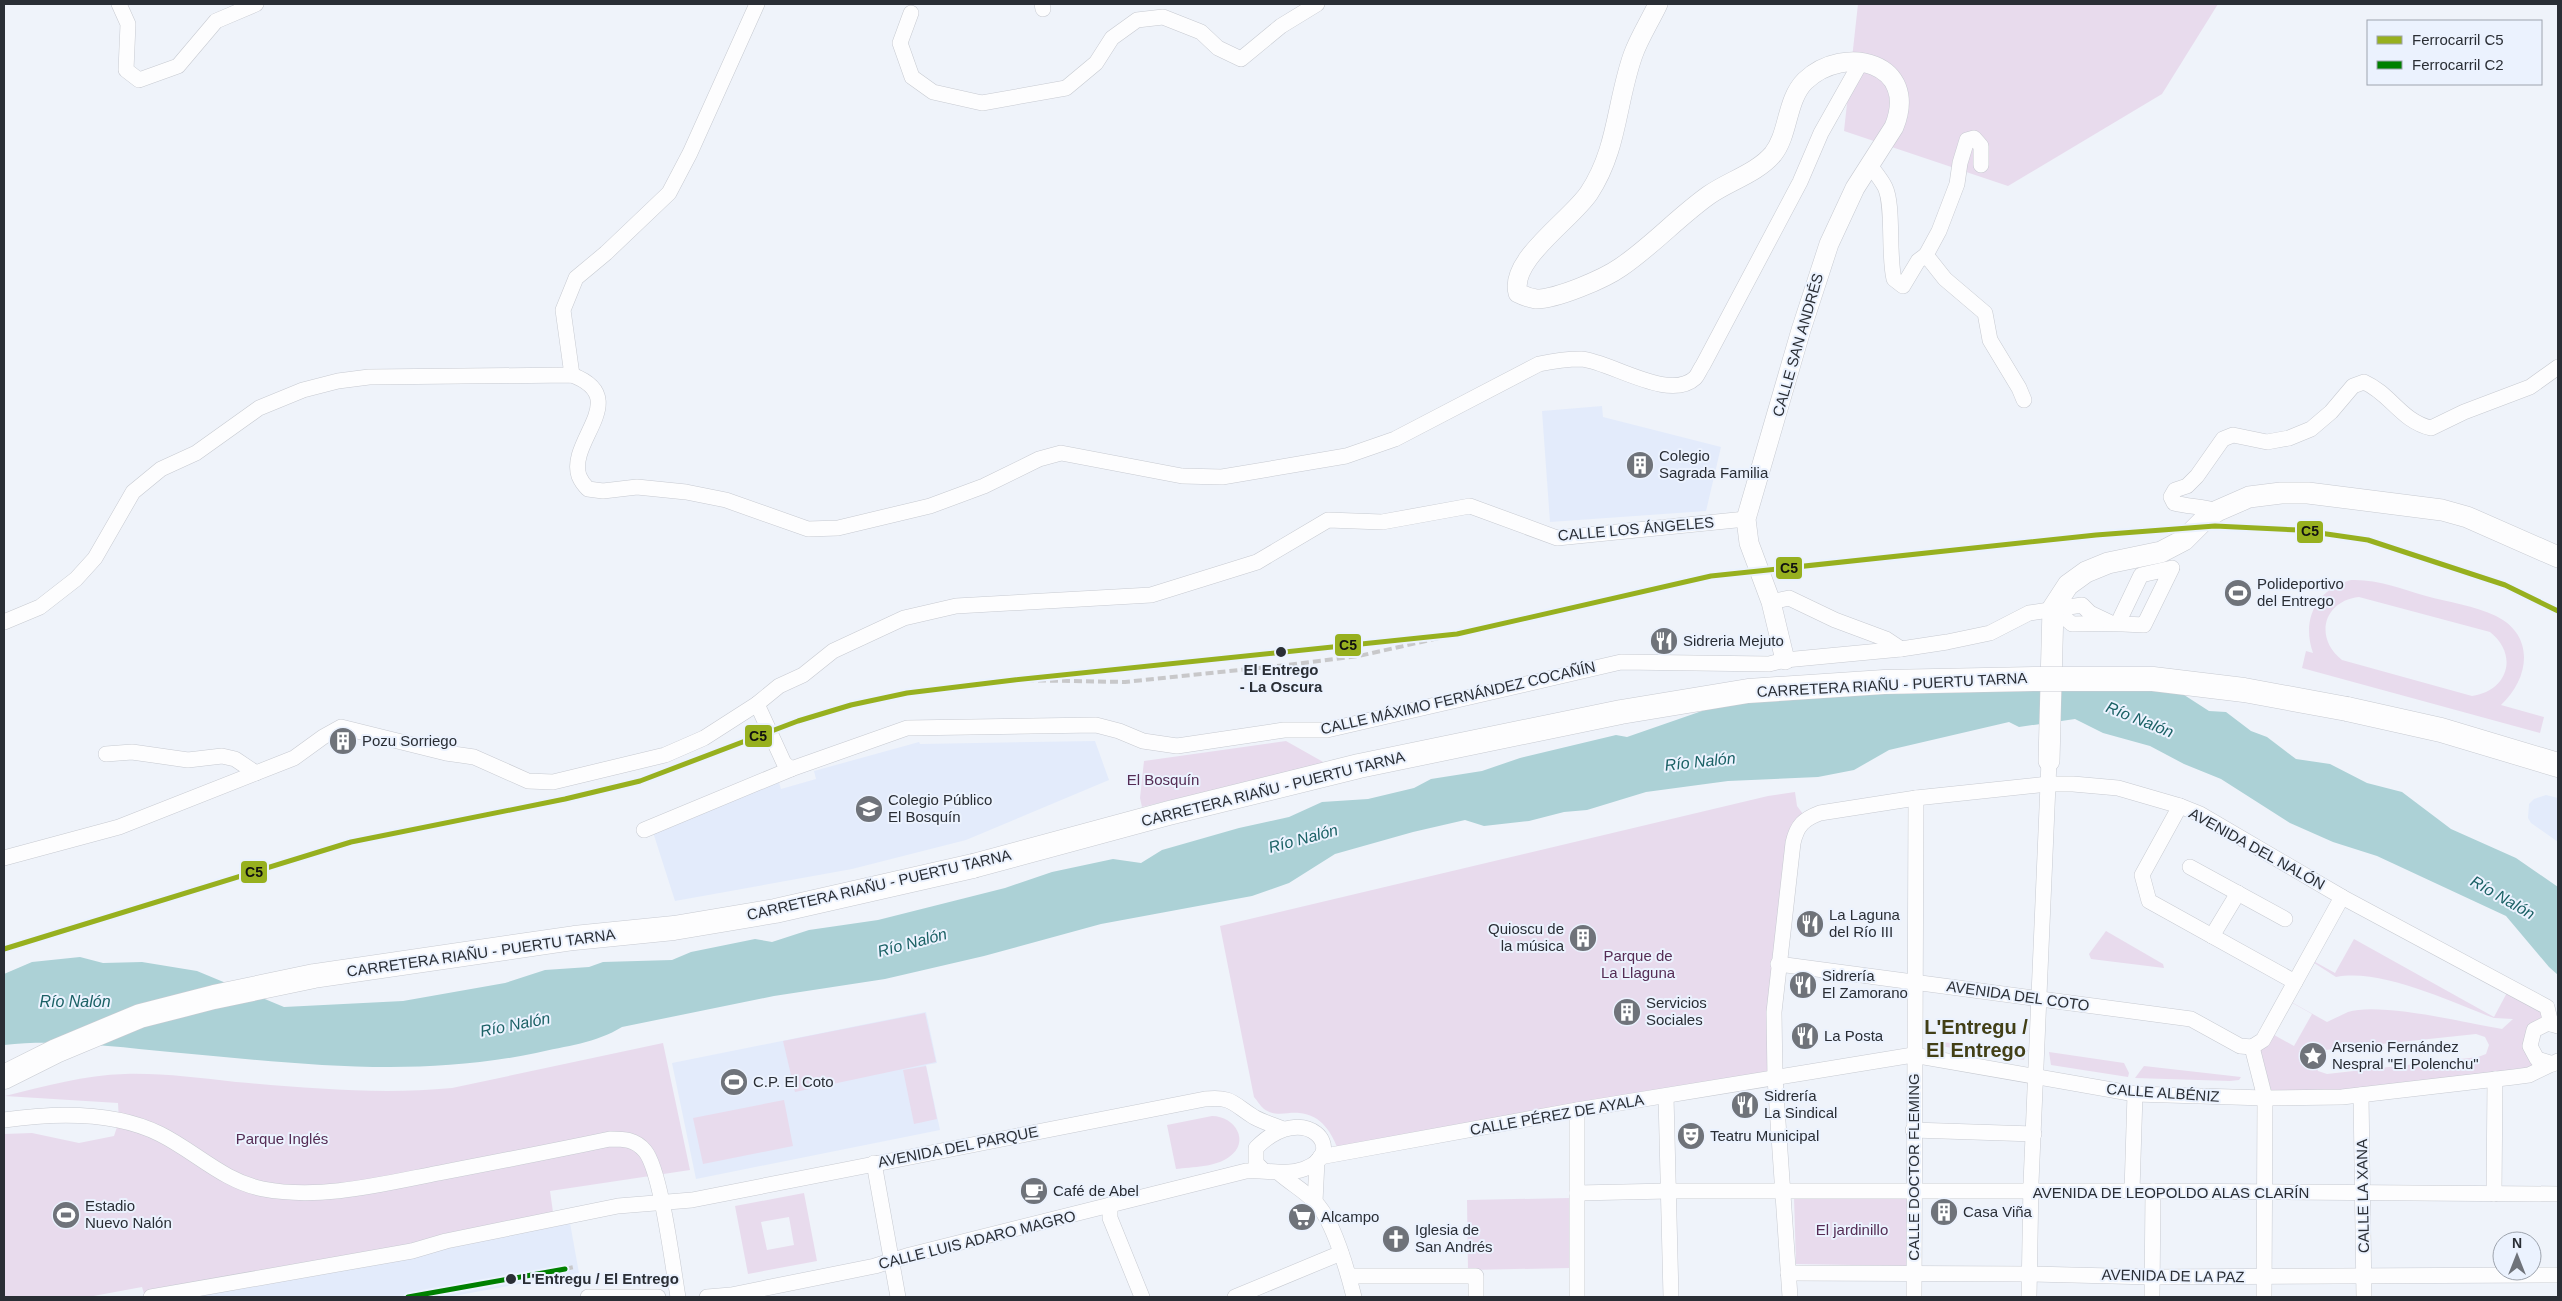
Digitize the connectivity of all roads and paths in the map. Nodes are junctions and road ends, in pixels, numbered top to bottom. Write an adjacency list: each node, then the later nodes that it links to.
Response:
1 (119, 4): 2 (street)
2 (256, 4)
3 (756, 4): 12 (street)
4 (1317, 4): 6 (street)
5 (1658, 4): 7 (street)
6 (911, 13)
7 (1861, 62): 8 (street, CALLE SAN ANDRÉS); 12 (street)
8 (1869, 164): 10 (street); 15 (street, CALLE SAN ANDRÉS)
9 (1981, 165): 10 (street)
10 (1926, 255): 13 (street)
11 (2558, 367): 14 (street)
12 (572, 375): 19 (street)
13 (2024, 400)
14 (2211, 515): 16 (main road); 18 (main road)
15 (1746, 519): 17 (street, CALLE SAN ANDRÉS); 23 (street, CALLE LOS ÁNGELES)
16 (2558, 557)
17 (1771, 602): 21 (street); 22 (street, CALLE SAN ANDRÉS)
18 (2053, 608): 20 (street); 21 (street, CALLE MÁXIMO FERNÁNDEZ COCAÑÍN); 25 (main road)
19 (4, 622)
20 (2113, 622)
21 (1901, 650): 22 (street, CALLE MÁXIMO FERNÁNDEZ COCAÑÍN)
22 (1785, 660): 26 (street, CALLE MÁXIMO FERNÁNDEZ COCAÑÍN)
23 (761, 710): 26 (street); 28 (street)
24 (106, 754): 28 (street)
25 (2049, 761): 29 (street)
26 (787, 764): 32 (street, CALLE MÁXIMO FERNÁNDEZ COCAÑÍN)
27 (2558, 766): 47 (main road, CARRETERA RIAÑU - PUERTU TARNA, bridge)
28 (256, 774): 33 (street)
29 (2048, 784): 30 (street, AVENIDA DEL NALÓN); 31 (street, AVENIDA DEL NALÓN); 42 (street)
30 (1916, 798): 39 (street, AVENIDA DEL NALÓN); 40 (street, CALLE DOCTOR FLEMING)
31 (2180, 806): 36 (street, AVENIDA DEL NALÓN); 38 (street)
32 (644, 830)
33 (4, 858)
34 (2190, 867): 35 (street)
35 (2238, 893): 37 (street); 38 (street)
36 (2342, 897): 41 (street); 43 (street, AVENIDA DEL NALÓN)
37 (2285, 919)
38 (2212, 936): 41 (street)
39 (1778, 964): 40 (street, AVENIDA DEL COTO); 48 (street)
40 (1915, 982): 42 (street, AVENIDA DEL COTO); 45 (street, CALLE DOCTOR FLEMING)
41 (2295, 982): 44 (street)
42 (2040, 999): 44 (street, AVENIDA DEL COTO); 49 (street)
43 (2555, 1025): 46 (street)
44 (2252, 1047): 54 (street)
45 (1914, 1055): 48 (street, CALLE ALBÉNIZ); 49 (street, CALLE ALBÉNIZ); 59 (street, CALLE DOCTOR FLEMING)
46 (2556, 1063): 50 (street, CALLE ALBÉNIZ)
47 (4, 1077)
48 (1775, 1078): 53 (street, CALLE PÉREZ DE AYALA); 68 (street)
49 (2037, 1078): 51 (street, CALLE ALBÉNIZ); 60 (street)
50 (2495, 1080): 52 (street, CALLE ALBÉNIZ); 76 (street)
51 (2135, 1094): 54 (street, CALLE ALBÉNIZ); 69 (street)
52 (2361, 1095): 54 (street, CALLE ALBÉNIZ); 75 (street, CALLE LA XANA)
53 (1666, 1096): 55 (street, CALLE PÉREZ DE AYALA); 67 (street)
54 (2265, 1098): 72 (street)
55 (1578, 1110): 62 (street, CALLE PÉREZ DE AYALA); 73 (street)
56 (1249, 1114): 58 (street, AVENIDA DEL PARQUE); 64 (street, AVENIDA DEL PARQUE); 65 (street)
57 (4, 1120): 78 (street)
58 (1283, 1129): 61 (street); 65 (street)
59 (1914, 1130): 60 (street); 74 (street, CALLE DOCTOR FLEMING)
60 (2034, 1134): 71 (street)
61 (1323, 1140): 62 (street); 63 (street)
62 (1339, 1152): 63 (street, CALLE PÉREZ DE AYALA)
63 (1318, 1159): 66 (street); 79 (street)
64 (874, 1163): 78 (street, AVENIDA DEL PARQUE); 82 (street)
65 (1255, 1163): 66 (street); 80 (street, CALLE LUIS ADARO MAGRO)
66 (1279, 1173): 79 (street)
67 (1668, 1191): 68 (street, AVENIDA DE LEOPOLDO ALAS CLARÍN); 73 (street, AVENIDA DE LEOPOLDO ALAS CLARÍN); 102 (street)
68 (1783, 1191): 74 (street, AVENIDA DE LEOPOLDO ALAS CLARÍN); 83 (street)
69 (2132, 1191): 70 (street, AVENIDA DE LEOPOLDO ALAS CLARÍN); 71 (street, AVENIDA DE LEOPOLDO ALAS CLARÍN)
70 (2153, 1191): 72 (street, AVENIDA DE LEOPOLDO ALAS CLARÍN); 88 (street)
71 (2031, 1192): 74 (street, AVENIDA DE LEOPOLDO ALAS CLARÍN); 85 (street)
72 (2265, 1192): 75 (street, AVENIDA DE LEOPOLDO ALAS CLARÍN); 89 (street)
73 (1577, 1193): 101 (street)
74 (1914, 1193): 84 (street, CALLE DOCTOR FLEMING)
75 (2363, 1193): 76 (street, AVENIDA DE LEOPOLDO ALAS CLARÍN); 90 (street, CALLE LA XANA)
76 (2494, 1194): 77 (street, AVENIDA DE LEOPOLDO ALAS CLARÍN)
77 (2558, 1194)
78 (662, 1202): 91 (street, AVENIDA DEL PARQUE); 94 (street)
79 (1315, 1202): 81 (street)
80 (1110, 1205): 82 (street, CALLE LUIS ADARO MAGRO); 97 (street)
81 (1341, 1253): 87 (street); 98 (street)
82 (893, 1260): 95 (street, CALLE LUIS ADARO MAGRO); 96 (street)
83 (1788, 1273): 84 (street, AVENIDA DE LA PAZ); 103 (street)
84 (1914, 1273): 85 (street, AVENIDA DE LA PAZ); 104 (street, CALLE DOCTOR FLEMING)
85 (2030, 1274): 88 (street, AVENIDA DE LA PAZ); 105 (street)
86 (2558, 1275): 90 (street, AVENIDA DE LA PAZ)
87 (1349, 1276): 99 (street); 100 (street)
88 (2152, 1277): 89 (street, AVENIDA DE LA PAZ); 106 (street)
89 (2265, 1277): 90 (street, AVENIDA DE LA PAZ); 107 (street)
90 (2364, 1277): 108 (street, CALLE LA XANA)
91 (151, 1297)
92 (588, 1297): 93 (street)
93 (658, 1297)
94 (678, 1297)
95 (707, 1297)
96 (898, 1297)
97 (1142, 1297)
98 (1235, 1297)
99 (1354, 1297)
100 (1476, 1297)
101 (1577, 1297)
102 (1671, 1297)
103 (1790, 1297)
104 (1914, 1297)
105 (2029, 1297)
106 (2152, 1297)
107 (2264, 1297)
108 (2364, 1297)

